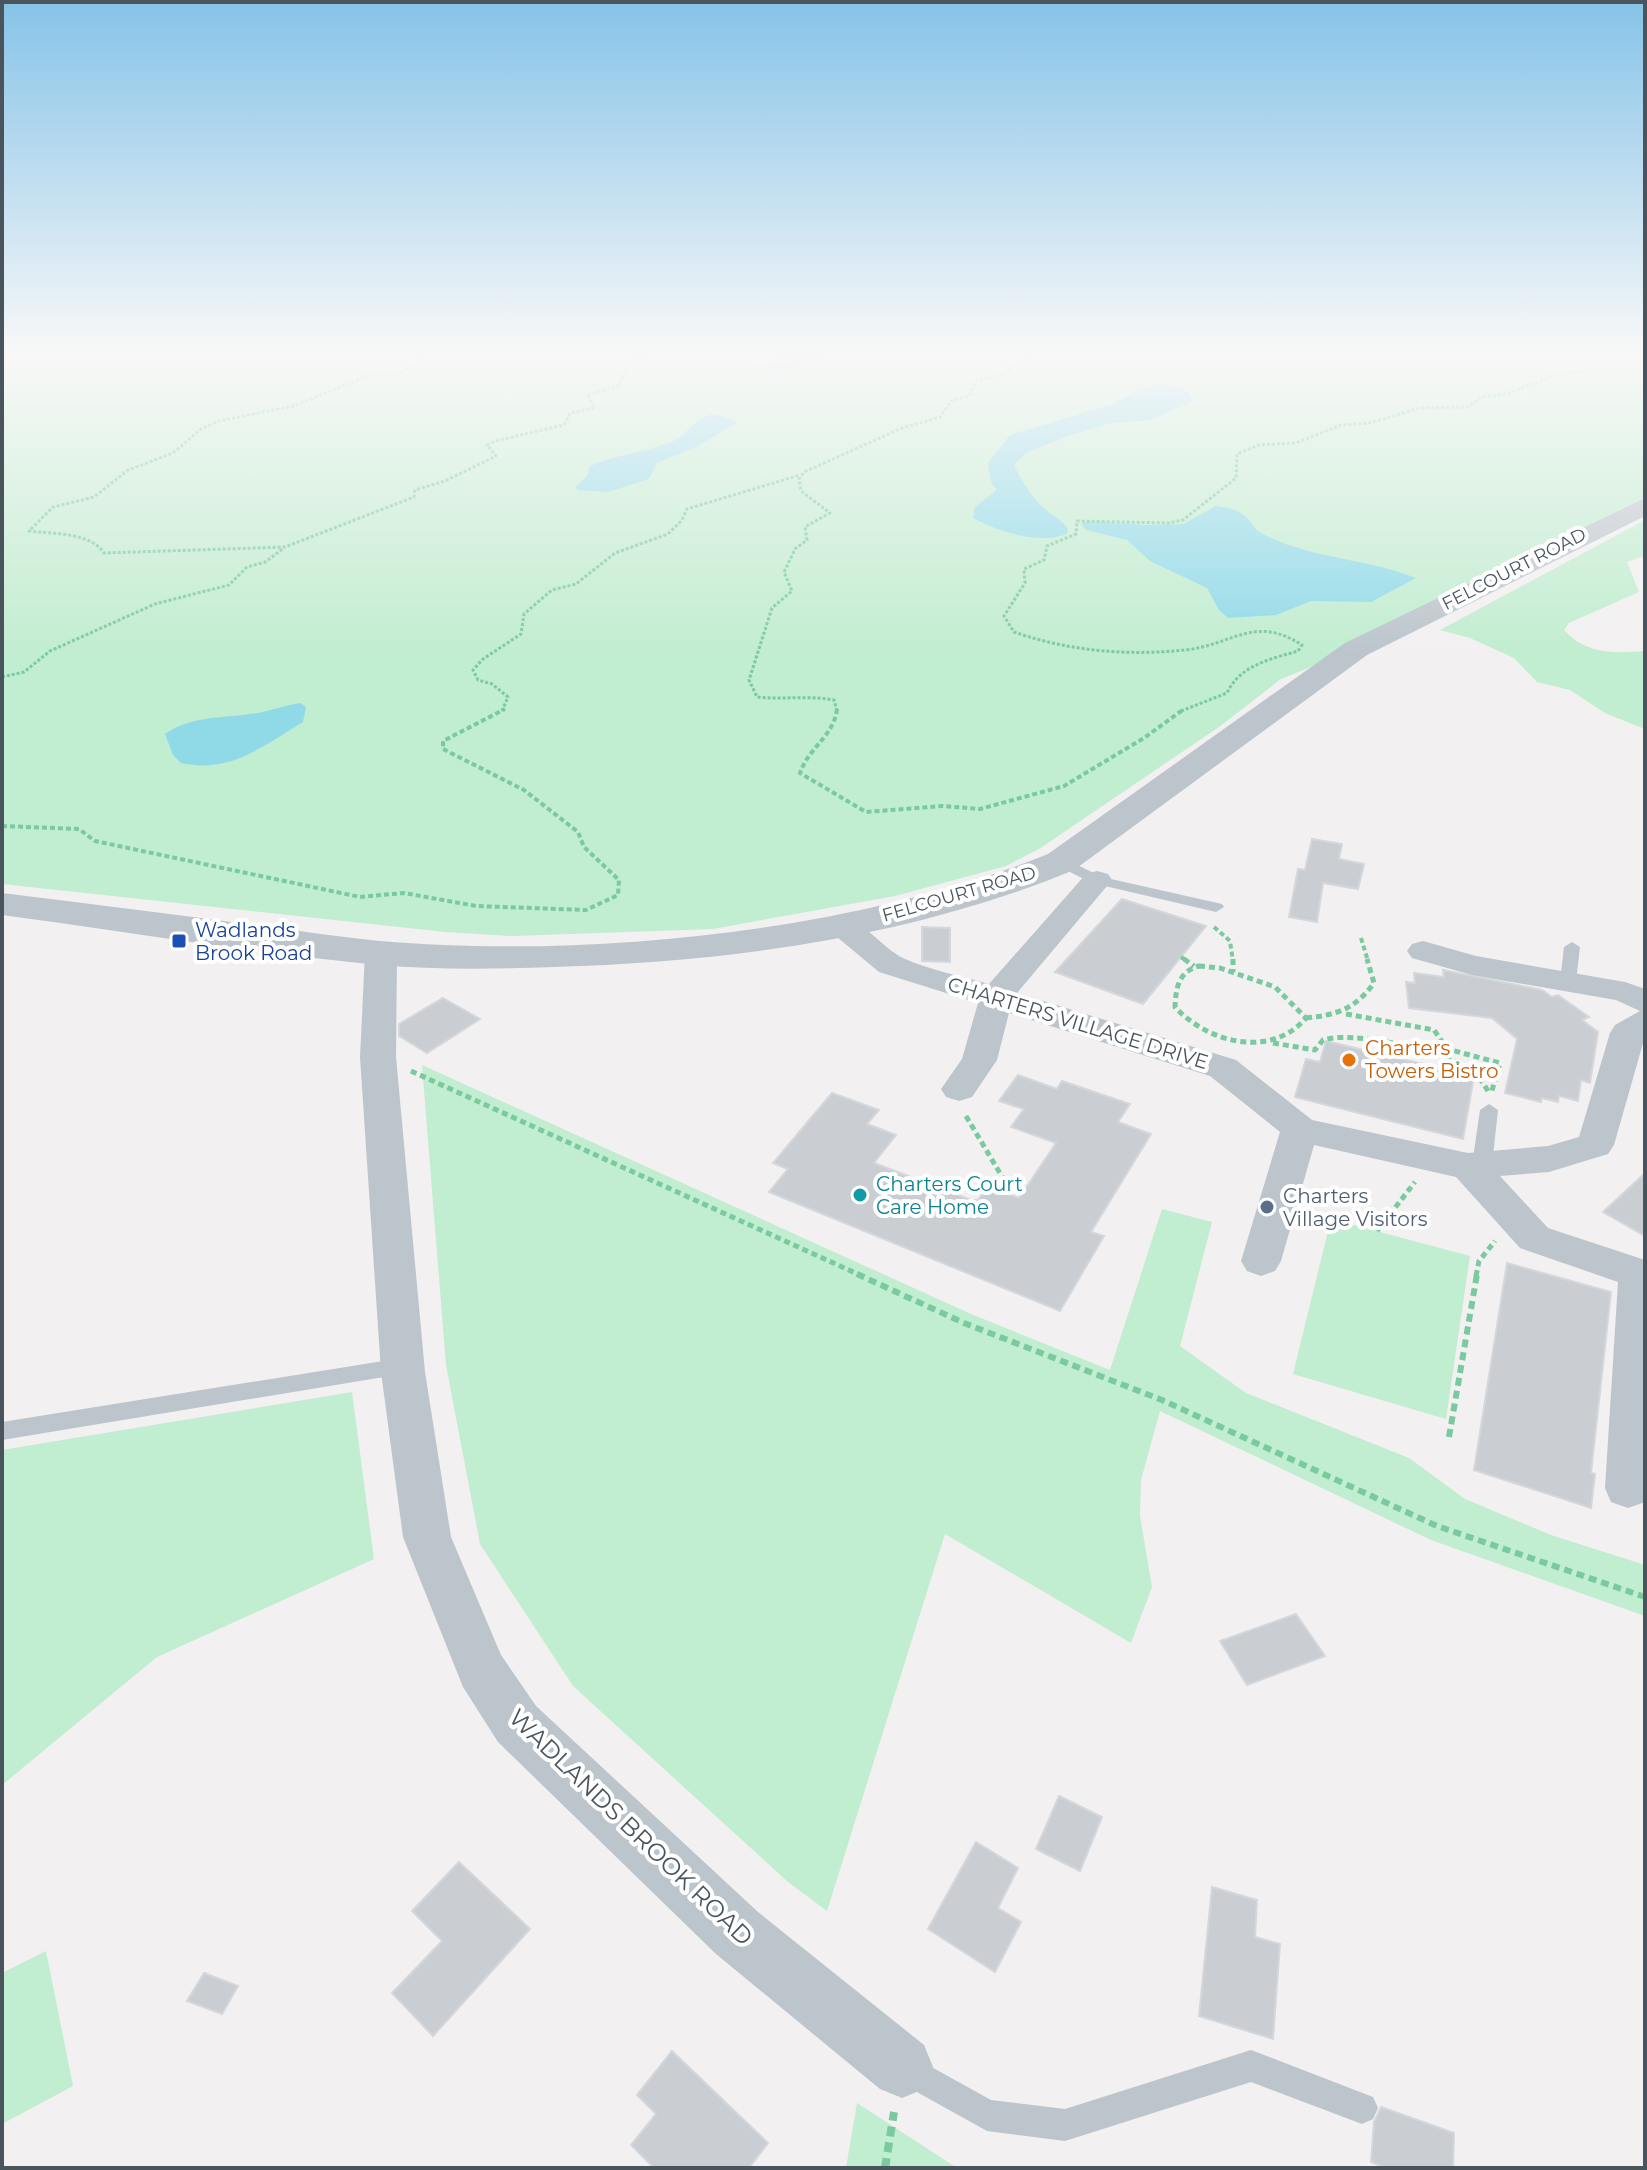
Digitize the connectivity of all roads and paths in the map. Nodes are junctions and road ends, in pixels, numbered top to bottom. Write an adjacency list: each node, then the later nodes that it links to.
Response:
1 (172, 453): 7 (path)
2 (494, 453): 7 (path)
3 (848, 453): 5 (path)
4 (1238, 453): 5 (path)
5 (802, 475): 9 (path)
6 (1645, 506): 10 (street, FELCOURT ROAD)
7 (285, 547): 8 (path)
8 (2, 677)
9 (2, 826)
10 (1061, 862): 11 (lane); 14 (street, FELCOURT ROAD)
11 (1097, 880): 13 (lane); 23 (street)
12 (2, 904): 18 (street, FELCOURT ROAD)
13 (1216, 907): 21 (path)
14 (841, 927): 18 (street, FELCOURT ROAD); 23 (street, CHARTERS VILLAGE DRIVE)
15 (1361, 938): 25 (path)
16 (1572, 947): 22 (lane)
17 (1423, 951): 22 (street)
18 (381, 953): 29 (street, WADLANDS BROOK ROAD)
19 (1181, 957): 20 (path)
20 (1195, 966): 21 (path); 28 (path)
21 (1233, 972): 26 (path)
22 (1568, 981): 24 (street)
23 (997, 996): 30 (street); 32 (street, CHARTERS VILLAGE DRIVE)
24 (1645, 1002)
25 (1346, 1014): 26 (path); 28 (path)
26 (1306, 1018): 28 (path)
27 (1645, 1020): 34 (street, CHARTERS VILLAGE DRIVE)
28 (1272, 1043)
29 (378, 1057): 40 (street, WADLANDS BROOK ROAD); 44 (path)
30 (959, 1089): 35 (path)
31 (1489, 1110): 34 (lane)
32 (1300, 1129): 33 (street, CHARTERS VILLAGE DRIVE); 38 (street)
33 (1416, 1157): 34 (street, CHARTERS VILLAGE DRIVE); 37 (path)
34 (1475, 1166): 36 (street)
35 (1001, 1191)
36 (1526, 1230): 39 (street); 42 (path)
37 (1377, 1231)
38 (1261, 1261)
39 (1642, 1275): 43 (street)
40 (402, 1366): 41 (lane); 45 (street, WADLANDS BROOK ROAD)
41 (2, 1431)
42 (1449, 1437)
43 (1628, 1488)
44 (1645, 1597)
45 (902, 2067): 46 (lane, WADLANDS BROOK ROAD); 47 (path)
46 (1362, 2108)
47 (885, 2168)

